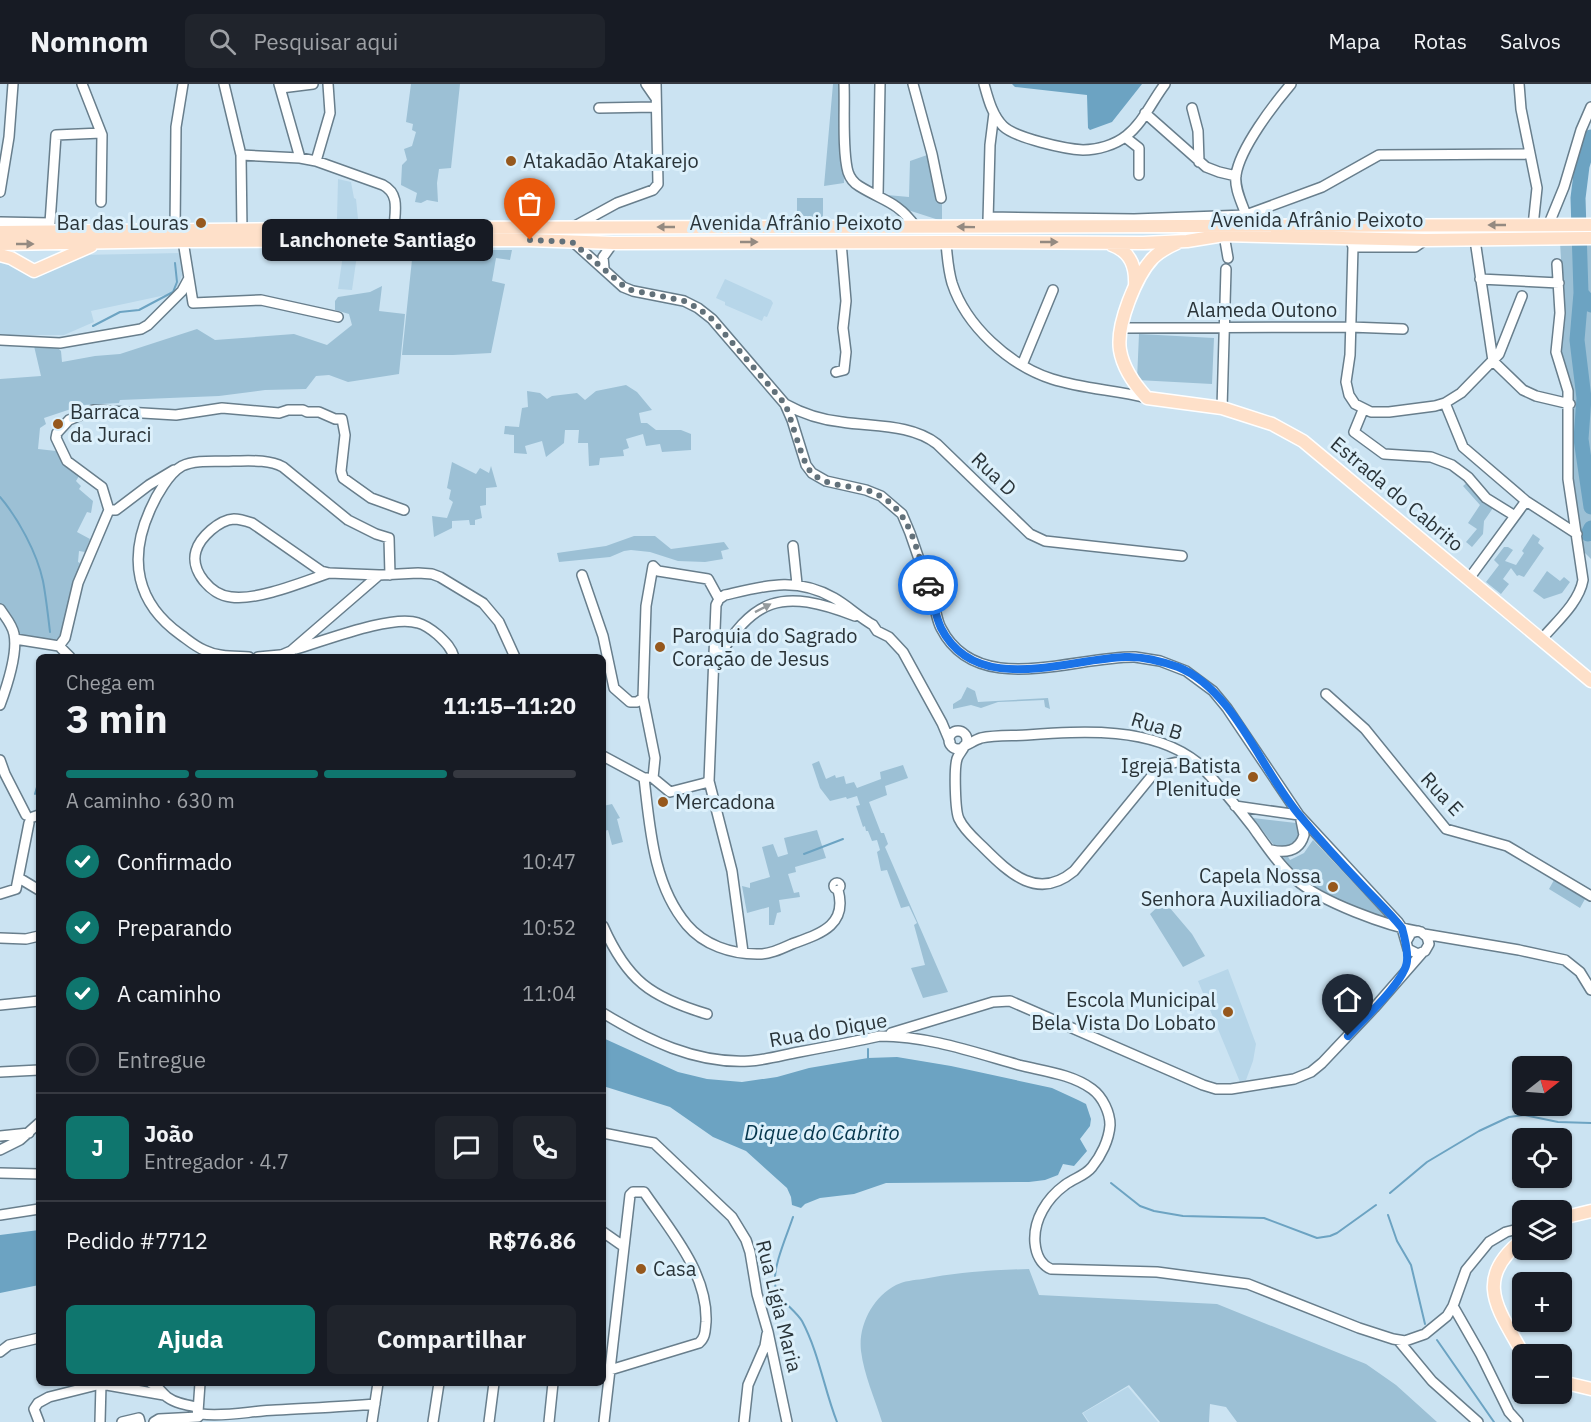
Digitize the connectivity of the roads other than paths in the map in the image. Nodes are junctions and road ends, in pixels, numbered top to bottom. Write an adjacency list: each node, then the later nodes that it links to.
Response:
1 (13, 84): 33 (street)
2 (82, 84): 24 (street)
3 (183, 84): 52 (street)
4 (224, 84): 27 (street)
5 (313, 84): 16 (street)
6 (328, 84): 29 (street)
7 (646, 84): 17 (street)
8 (656, 84): 17 (street)
9 (844, 84): 34 (street)
10 (880, 84): 34 (street)
11 (984, 84): 22 (street)
12 (1165, 84): 23 (street)
13 (1291, 84): 32 (street)
14 (1519, 84): 26 (street)
15 (913, 85): 35 (street)
16 (280, 86): 28 (street)
17 (655, 97): 18 (street)
18 (655, 107): 20 (street); 48 (street)
19 (1591, 107): 44 (street)
20 (599, 108)
21 (1192, 108): 30 (street)
22 (994, 113): 25 (street); 39 (street)
23 (1145, 113): 25 (street); 30 (street)
24 (101, 134): 36 (street); 45 (street)
25 (1125, 137): 31 (street)
26 (1529, 154): 37 (street); 43 (street)
27 (241, 155): 28 (street); 49 (street)
28 (300, 158): 29 (street)
29 (316, 161): 47 (street)
30 (1199, 162): 32 (street)
31 (1140, 175)
32 (1236, 176): 37 (street)
33 (0, 192)
34 (878, 195): 41 (street)
35 (941, 198)
36 (100, 202)
37 (1246, 215): 39 (street); 42 (street)
38 (0, 222): 45 (street)
39 (988, 222): 41 (main road, Avenida Afrânio Peixoto, one-way to 41); 46 (main road, Avenida Afrânio Peixoto)
40 (1591, 225): 44 (main road, Avenida Afrânio Peixoto)
41 (915, 226): 48 (main road, Avenida Afrânio Peixoto, one-way to 48)
42 (1258, 226): 43 (main road, Avenida Afrânio Peixoto, one-way to 42); 46 (main road, Avenida Afrânio Peixoto)
43 (1533, 226): 44 (main road, Avenida Afrânio Peixoto)
44 (1552, 226)
45 (47, 227): 50 (main road, Avenida Afrânio Peixoto); 52 (main road, Avenida Afrânio Peixoto); 64 (main road)
46 (1142, 227): 65 (main road)
47 (394, 228): 48 (main road, Avenida Afrânio Peixoto); 49 (main road, Avenida Afrânio Peixoto)
48 (572, 228): 57 (street)
49 (242, 231): 52 (main road, Avenida Afrânio Peixoto)
50 (0, 232)
51 (1224, 235): 55 (main road, Avenida Afrânio Peixoto); 62 (main road, Avenida Afrânio Peixoto); 68 (street)
52 (179, 236): 56 (main road, Avenida Afrânio Peixoto); 57 (main road, Avenida Afrânio Peixoto); 74 (street)
53 (1591, 238): 54 (main road, Avenida Afrânio Peixoto)
54 (1475, 240): 62 (main road, Avenida Afrânio Peixoto); 75 (street)
55 (1187, 241): 65 (main road, Avenida Afrânio Peixoto); 69 (main road)
56 (105, 242): 64 (main road, Avenida Afrânio Peixoto); 71 (main road)
57 (572, 242): 60 (main road, Avenida Afrânio Peixoto); 72 (street)
58 (841, 242): 59 (main road, Avenida Afrânio Peixoto); 60 (main road, Avenida Afrânio Peixoto, one-way to 58); 88 (street)
59 (946, 242): 61 (main road, Avenida Afrânio Peixoto, one-way to 61); 87 (street, Estrada do Cabrito)
60 (613, 243): 72 (street)
61 (1107, 243): 65 (main road, Avenida Afrânio Peixoto); 67 (main road)
62 (1352, 243): 81 (street)
63 (0, 244): 64 (main road, Avenida Afrânio Peixoto, one-way to 64)
64 (50, 244): 71 (main road)
65 (1143, 245): 67 (main road); 69 (main road)
66 (0, 255): 71 (main road)
67 (1129, 255): 77 (main road)
68 (1228, 258)
69 (1152, 260): 77 (main road)
70 (1557, 264): 76 (street)
71 (48, 265)
72 (604, 268): 91 (street)
73 (1227, 269): 83 (street)
74 (189, 278): 80 (street); 85 (street)
75 (1480, 279): 76 (street); 86 (street)
76 (1559, 283): 92 (street)
77 (1135, 287): 82 (main road)
78 (1053, 290): 87 (street)
79 (1522, 296): 86 (street)
80 (338, 317)
81 (1350, 327): 83 (street, Alameda Outono); 84 (street, Alameda Outono); 94 (street)
82 (1121, 328): 83 (street, Alameda Outono); 89 (main road)
83 (1224, 328): 93 (street)
84 (1403, 329)
85 (0, 340)
86 (1492, 361): 90 (street); 92 (street)
87 (1022, 365): 89 (street, Estrada do Cabrito)
88 (836, 372)
89 (1148, 398): 93 (main road, Estrada do Cabrito)
90 (1445, 403): 94 (street); 96 (street)
91 (785, 404): 102 (street, Rua D); 139 (street)
92 (1570, 404): 100 (street)
93 (1222, 408): 107 (main road, Estrada do Cabrito)
94 (1363, 410): 99 (street)
95 (181, 466): 97 (street); 105 (street); 119 (street)
96 (1526, 501): 99 (street); 100 (street)
97 (109, 510): 98 (street); 116 (street)
98 (404, 510)
99 (1515, 516): 107 (street)
100 (1577, 534): 115 (street)
101 (794, 546): 108 (street)
102 (1182, 556)
103 (329, 573): 103 (street); 104 (street)
104 (379, 575): 105 (street); 117 (street)
105 (390, 575): 122 (street)
106 (582, 575): 126 (street)
107 (1468, 580): 115 (main road, Estrada do Cabrito)
108 (797, 584): 109 (street); 110 (street)
109 (820, 591): 111 (street); 113 (street)
110 (719, 599): 123 (street); 126 (street)
111 (816, 604): 113 (street); 123 (street, one-way to 111)
112 (0, 609): 114 (street)
113 (865, 620): 128 (street)
114 (15, 639): 116 (street); 127 (street)
115 (1541, 640): 124 (main road, Estrada do Cabrito)
116 (59, 646): 118 (street)
117 (291, 651): 120 (street); 121 (street)
118 (67, 654)
119 (217, 654)
120 (284, 654)
121 (452, 654)
122 (514, 654)
123 (713, 668): 138 (street)
124 (1591, 681)
125 (1326, 694): 149 (street, Rua E)
126 (643, 698): 137 (street)
127 (0, 705)
128 (942, 723): 129 (street); 131 (street)
129 (960, 732): 130 (street); 131 (street); 132 (street)
130 (980, 738): 132 (street, Rua B); 136 (street, Rua B)
131 (950, 743): 132 (street); 135 (street)
132 (964, 747): 135 (street)
133 (606, 757): 137 (street)
134 (0, 760): 143 (street)
135 (956, 760): 136 (street)
136 (1204, 770): 140 (street, Rua B)
137 (648, 778): 138 (street); 157 (street)
138 (709, 781): 157 (street)
139 (1287, 799): 141 (street); 142 (street)
140 (1235, 806): 141 (street); 144 (street, Rua B)
141 (1279, 812): 142 (street)
142 (1299, 815): 144 (street); 150 (street)
143 (32, 818): 145 (street)
144 (1271, 850): 150 (street, Rua B)
145 (19, 878): 146 (street); 148 (street)
146 (36, 888)
147 (838, 890): 157 (street)
148 (0, 894)
149 (1591, 896)
150 (1402, 928): 152 (street, Rua B); 156 (street)
151 (606, 932): 163 (street)
152 (1421, 932): 155 (street); 156 (street); 158 (street)
153 (36, 937): 154 (street)
154 (0, 938)
155 (1449, 939): 158 (street); 160 (street)
156 (1407, 944): 158 (street); 159 (street)
157 (742, 952)
158 (1424, 952): 159 (street)
159 (1403, 974): 165 (street)
160 (1591, 990)
161 (36, 1001): 162 (street)
162 (0, 1005)
163 (707, 1014)
164 (606, 1015): 166 (street, Rua do Dique)
165 (933, 1021): 166 (street); 167 (street)
166 (880, 1036): 167 (street, Rua do Dique)
167 (932, 1041): 188 (street, Rua do Dique)
168 (36, 1070): 169 (street)
169 (0, 1072)
170 (36, 1126): 171 (street)
171 (29, 1133): 173 (street); 174 (street)
172 (606, 1134): 186 (street, Rua Lígia Maria)
173 (0, 1136)
174 (0, 1150)
175 (0, 1173): 176 (street)
176 (36, 1174)
177 (36, 1209): 179 (street)
178 (1591, 1211): 180 (main road)
179 (0, 1215)
180 (1572, 1216)
181 (1512, 1230): 185 (street)
182 (606, 1234): 183 (street)
183 (623, 1246): 191 (street); 191 (street)
184 (1512, 1250): 189 (main road)
185 (1453, 1306): 188 (street); 220 (street)
186 (768, 1332): 217 (street); 218 (street, Rua Lígia Maria)
187 (36, 1339): 190 (street)
188 (1398, 1340): 219 (street)
189 (1518, 1344)
190 (0, 1352)
191 (610, 1370): 216 (street)
192 (1572, 1384): 202 (main road)
193 (93, 1386): 207 (street)
194 (101, 1386): 208 (street)
195 (112, 1386): 203 (street)
196 (157, 1386): 203 (street)
197 (200, 1386): 205 (street)
198 (378, 1386): 204 (street)
199 (439, 1386): 213 (street)
200 (494, 1386): 214 (street)
201 (553, 1386): 215 (street)
202 (1591, 1389)
203 (164, 1395): 205 (street)
204 (375, 1404): 206 (street); 212 (street)
205 (198, 1417): 206 (street); 211 (street)
206 (218, 1419)
207 (39, 1422)
208 (100, 1422)
209 (122, 1422): 210 (street)
210 (140, 1422)
211 (153, 1422)
212 (372, 1422)
213 (433, 1422)
214 (489, 1422)
215 (549, 1422)
216 (604, 1422)
217 (744, 1422)
218 (787, 1422)
219 (1478, 1422)
220 (1518, 1422)

